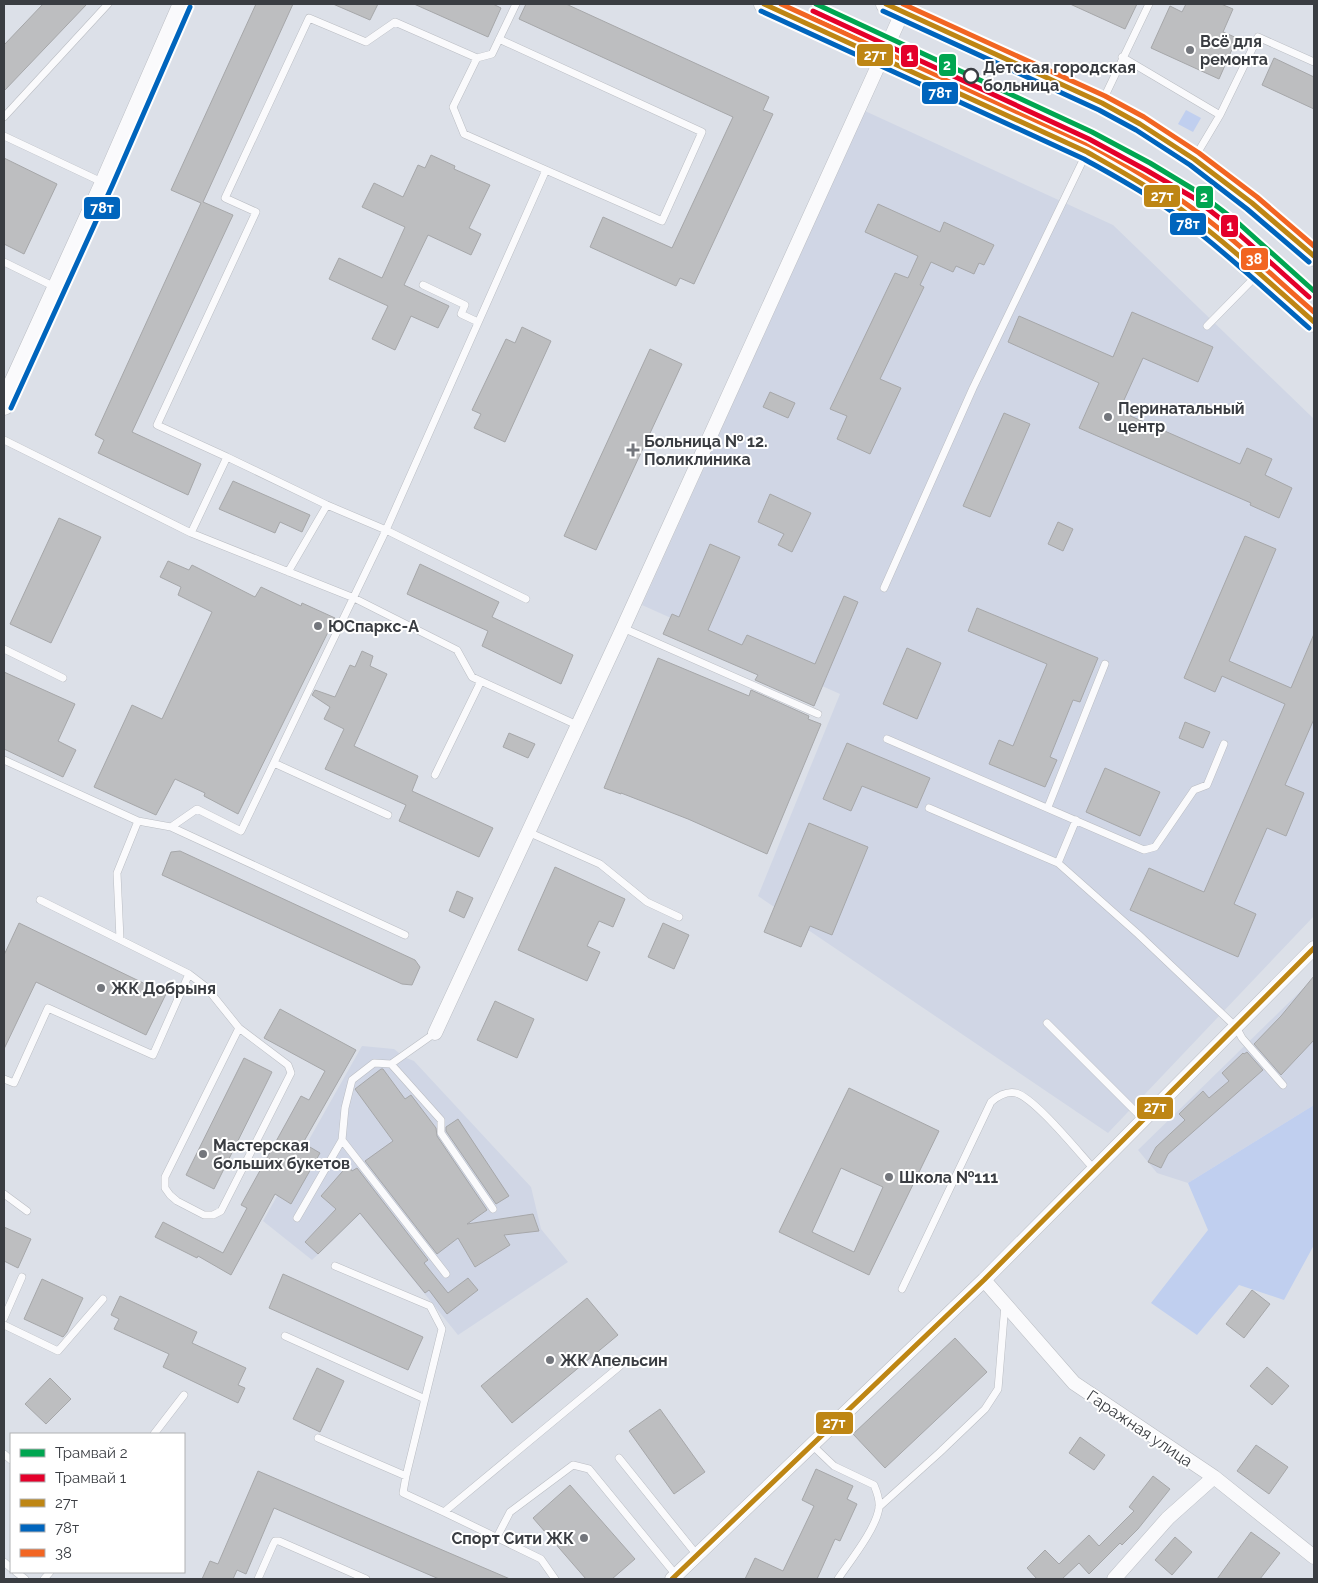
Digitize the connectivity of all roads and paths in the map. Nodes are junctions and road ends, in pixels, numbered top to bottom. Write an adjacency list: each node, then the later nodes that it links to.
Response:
1 (108, 4): 14 (lane)
2 (183, 4): 19 (main road)
3 (516, 4): 7 (lane)
4 (764, 4): 10 (main road)
5 (1149, 4): 8 (lane)
6 (899, 6): 10 (street); 12 (main road)
7 (499, 39): 9 (lane); 18 (lane)
8 (1122, 57): 12 (lane); 13 (lane)
9 (476, 58): 18 (lane); 30 (lane)
10 (882, 58): 16 (main road); 38 (street)
11 (1314, 62): 13 (lane)
12 (1102, 103): 17 (main road)
13 (1220, 115): 17 (lane)
14 (4, 117)
15 (4, 136): 19 (lane)
16 (1087, 152): 22 (main road); 35 (lane)
17 (1194, 159): 20 (main road)
18 (546, 170): 25 (lane)
19 (105, 183): 24 (main road)
20 (1314, 256)
21 (4, 262): 24 (lane)
22 (1258, 273): 26 (main road); 27 (lane)
23 (423, 285): 25 (lane)
24 (57, 288): 28 (main road)
25 (478, 322): 32 (lane)
26 (1314, 322)
27 (1207, 326)
28 (4, 405)
29 (4, 440): 33 (lane)
30 (226, 457): 31 (lane); 33 (lane)
31 (327, 505): 32 (lane); 34 (lane)
32 (386, 530): 36 (lane); 37 (lane)
33 (191, 533): 34 (lane)
34 (288, 572): 36 (lane)
35 (884, 588)
36 (354, 598): 42 (lane); 48 (lane)
37 (526, 599)
38 (623, 628): 43 (lane); 44 (street)
39 (4, 649): 41 (lane)
40 (1106, 664): 50 (lane)
41 (63, 678)
42 (481, 681): 44 (lane); 49 (lane)
43 (818, 714)
44 (577, 725): 56 (street)
45 (887, 739): 50 (lane)
46 (1224, 744): 53 (lane)
47 (4, 760): 54 (lane)
48 (274, 763): 52 (lane); 55 (lane)
49 (436, 775)
50 (1048, 807): 53 (lane)
51 (929, 808): 57 (lane)
52 (388, 816)
53 (1076, 820): 57 (lane)
54 (138, 821): 55 (lane); 61 (lane)
55 (170, 827): 60 (lane)
56 (527, 832): 59 (lane); 67 (street)
57 (1058, 863): 65 (lane)
58 (40, 900): 61 (lane)
59 (679, 918)
60 (405, 935)
61 (120, 939): 63 (lane)
62 (1314, 948): 65 (street)
63 (190, 974): 66 (lane); 69 (lane)
64 (1047, 1023): 71 (lane)
65 (1236, 1027): 70 (lane); 71 (street)
66 (239, 1028): 66 (lane)
67 (435, 1033): 68 (lane)
68 (391, 1064): 72 (lane); 75 (lane)
69 (4, 1079)
70 (1283, 1086)
71 (1144, 1120): 73 (street)
72 (342, 1140): 77 (lane); 79 (lane)
73 (1094, 1170): 81 (street); 82 (lane)
74 (4, 1194): 76 (lane)
75 (493, 1209)
76 (27, 1211)
77 (297, 1218)
78 (335, 1266): 91 (lane)
79 (446, 1274)
80 (22, 1277): 85 (lane)
81 (984, 1280): 84 (street, Гаражная улица); 94 (street)
82 (902, 1289)
83 (103, 1299): 87 (lane)
84 (1005, 1304): 97 (street, Гаражная улица); 98 (lane)
85 (7, 1306): 86 (lane)
86 (4, 1318)
87 (4, 1325)
88 (285, 1336): 91 (lane)
89 (620, 1366): 99 (lane)
90 (184, 1395): 92 (lane)
91 (426, 1400): 96 (lane)
92 (155, 1433)
93 (318, 1438): 96 (lane)
94 (812, 1445): 98 (lane); 101 (street)
95 (619, 1458): 101 (lane)
96 (406, 1476): 99 (lane)
97 (1214, 1477): 102 (street, Гаражная улица); 104 (street)
98 (879, 1507): 108 (lane)
99 (444, 1512): 100 (lane)
100 (497, 1537): 103 (lane); 107 (lane)
101 (698, 1556): 103 (street)
102 (1314, 1557)
103 (674, 1577)
104 (1117, 1578)
105 (258, 1579): 106 (lane)
106 (366, 1579)
107 (555, 1579)
108 (838, 1579)

